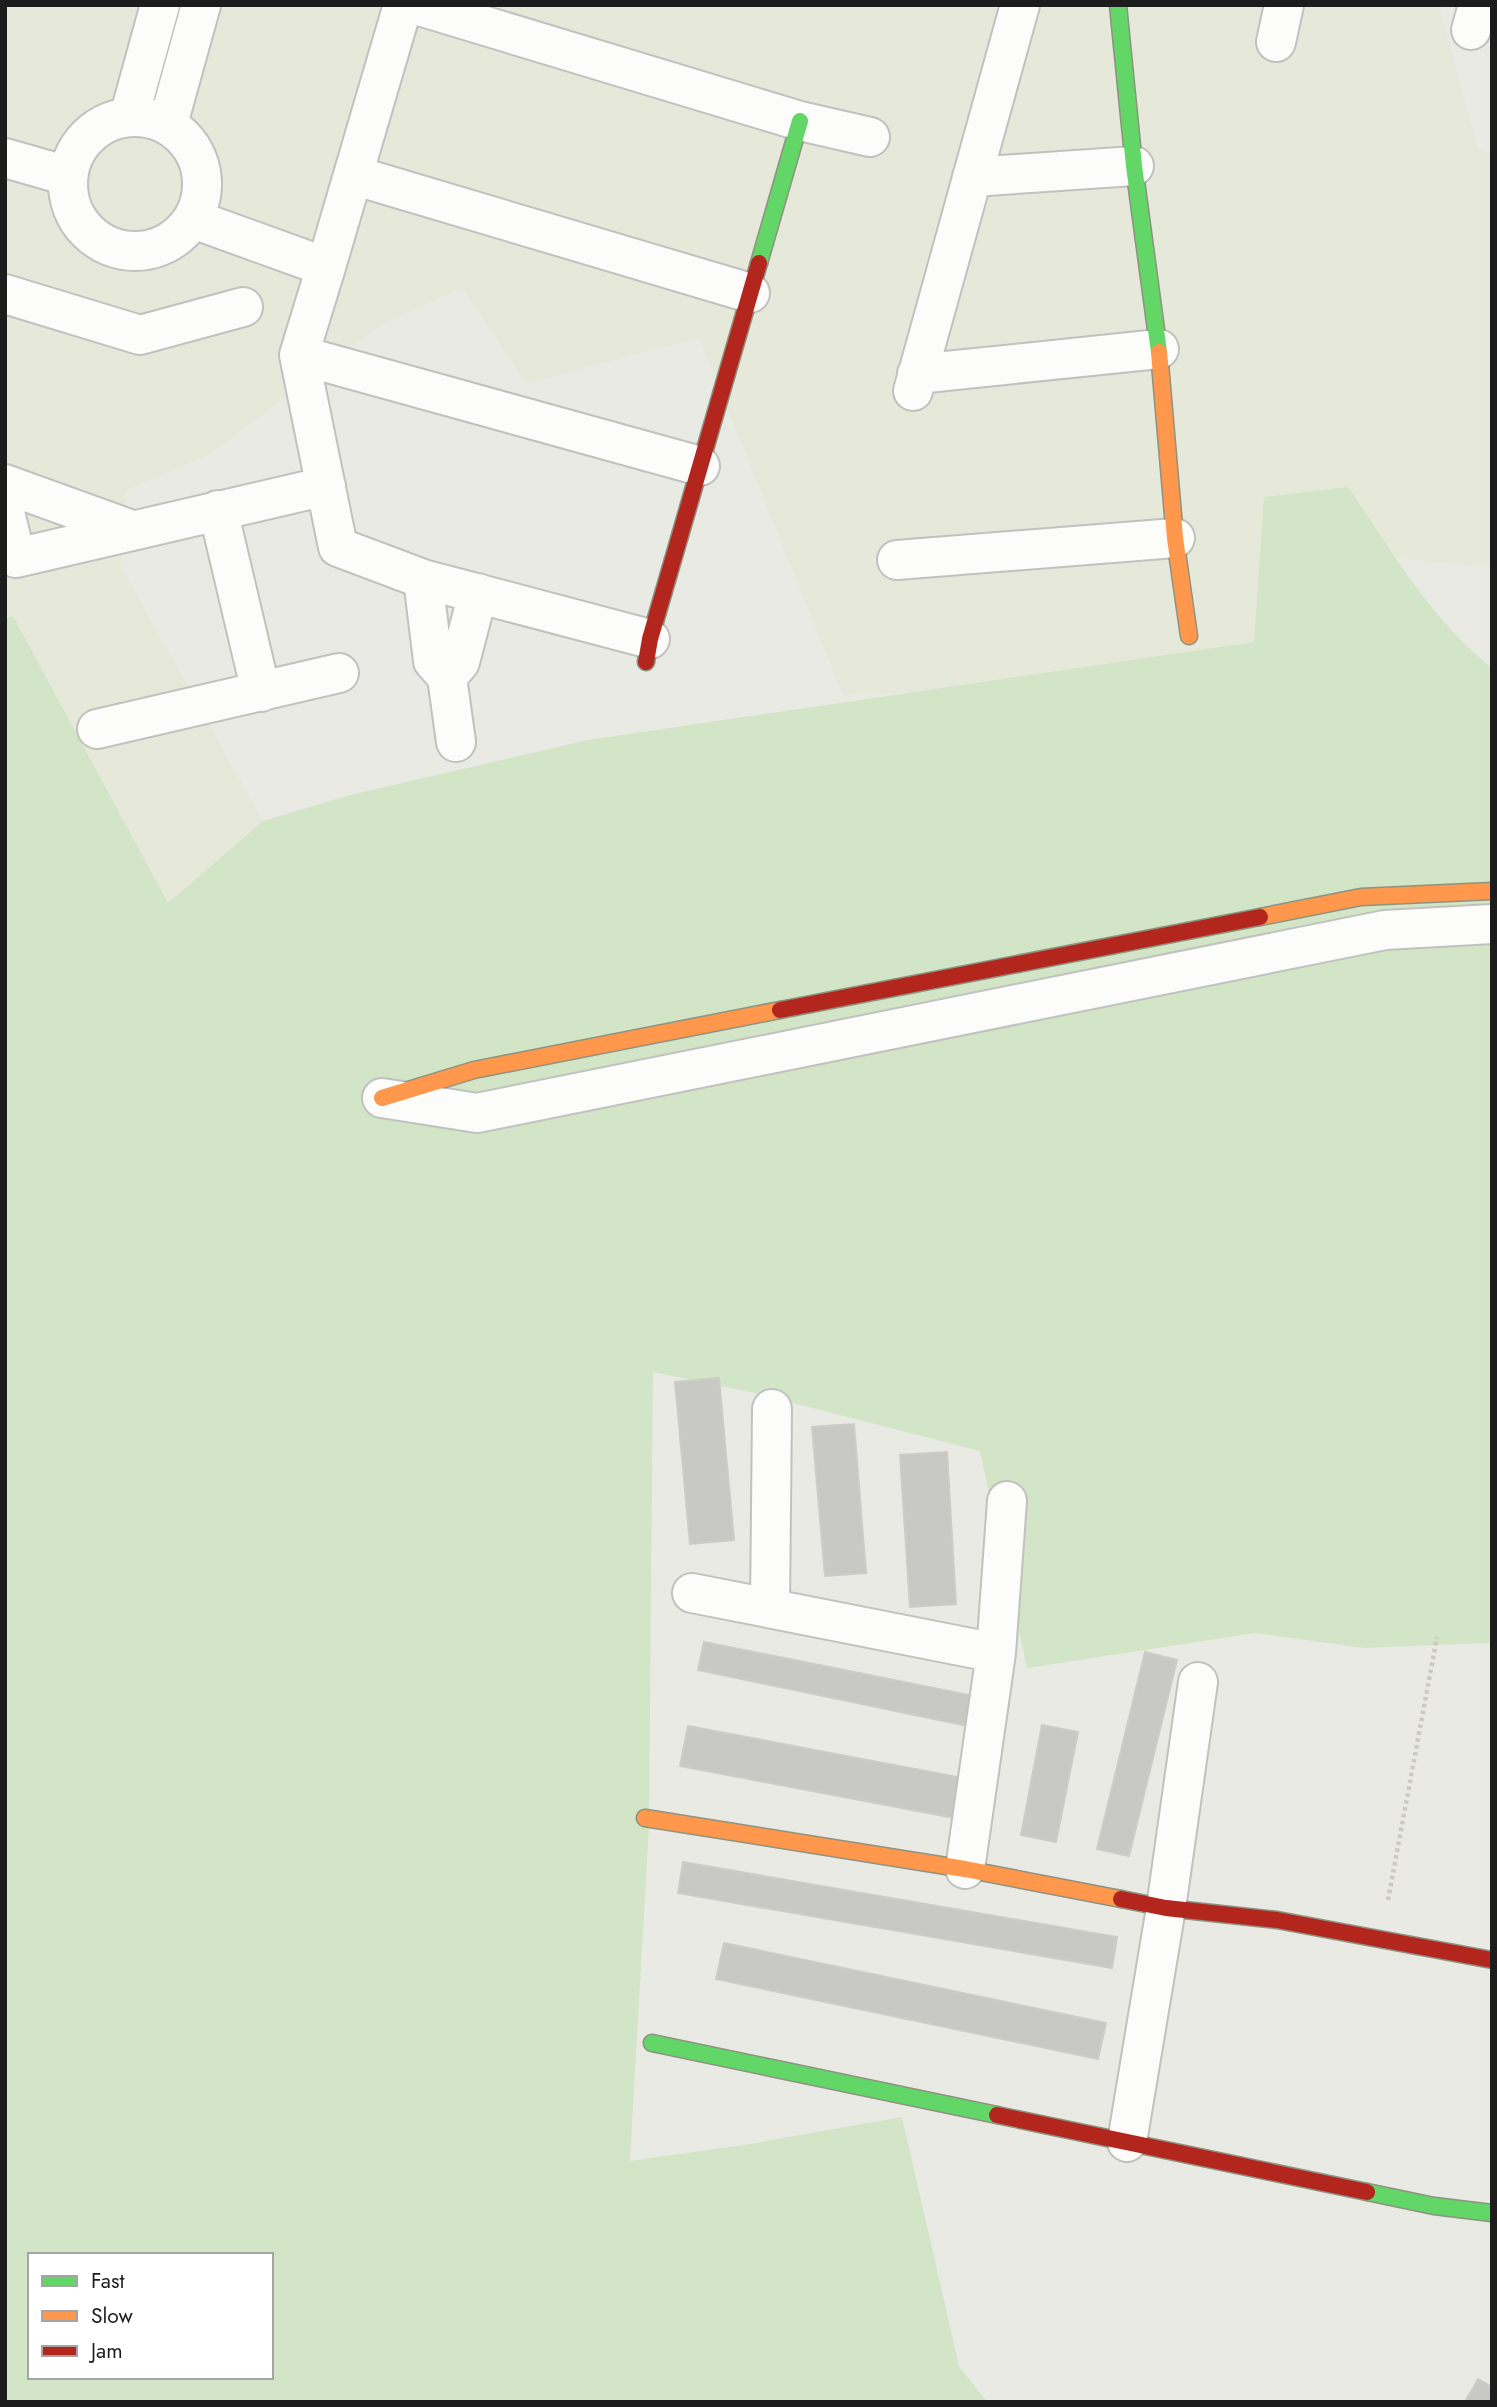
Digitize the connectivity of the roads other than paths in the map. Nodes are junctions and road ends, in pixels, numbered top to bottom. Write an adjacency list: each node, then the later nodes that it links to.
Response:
1 (160, 5): 7 (street)
2 (201, 5): 9 (street)
3 (403, 5): 13 (street)
4 (416, 5): 8 (street)
5 (1020, 5): 15 (street)
6 (1118, 5): 12 (street)
7 (129, 117): 9 (street); 14 (street)
8 (800, 121): 10 (street); 19 (street)
9 (168, 124): 16 (street)
10 (870, 137)
11 (5, 158): 14 (street)
12 (1134, 166): 15 (street); 21 (street)
13 (353, 175): 17 (street); 19 (street)
14 (68, 176): 16 (street)
15 (972, 177): 21 (street)
16 (193, 219): 17 (street)
17 (326, 267): 22 (street)
18 (5, 293): 20 (street)
19 (750, 293): 23 (street)
20 (243, 307)
21 (1159, 349): 29 (street)
22 (299, 355): 23 (street); 25 (street)
23 (700, 466): 34 (street)
24 (5, 484): 28 (street)
25 (326, 486): 26 (street); 31 (street)
26 (218, 510): 28 (street); 37 (street)
27 (5, 512): 28 (street)
28 (132, 530)
29 (1175, 538): 30 (street); 33 (street)
30 (897, 560)
31 (423, 579): 32 (street); 36 (street)
32 (478, 593): 34 (street); 36 (street)
33 (1189, 636)
34 (648, 651)
35 (339, 673): 37 (street)
36 (447, 677): 39 (street)
37 (261, 692): 38 (street)
38 (97, 729)
39 (456, 742)
40 (1492, 891): 42 (street)
41 (1492, 924): 42 (street)
42 (382, 1098)
43 (772, 1409): 46 (street)
44 (1007, 1501): 47 (street)
45 (692, 1592): 46 (street)
46 (770, 1608): 47 (street)
47 (996, 1653): 50 (street)
48 (1198, 1682): 51 (street)
49 (645, 1818): 50 (street)
50 (965, 1869): 51 (street)
51 (1166, 1908): 52 (street); 54 (street)
52 (1492, 1960)
53 (652, 2043): 54 (street)
54 (1127, 2142): 55 (street)
55 (1492, 2213)

